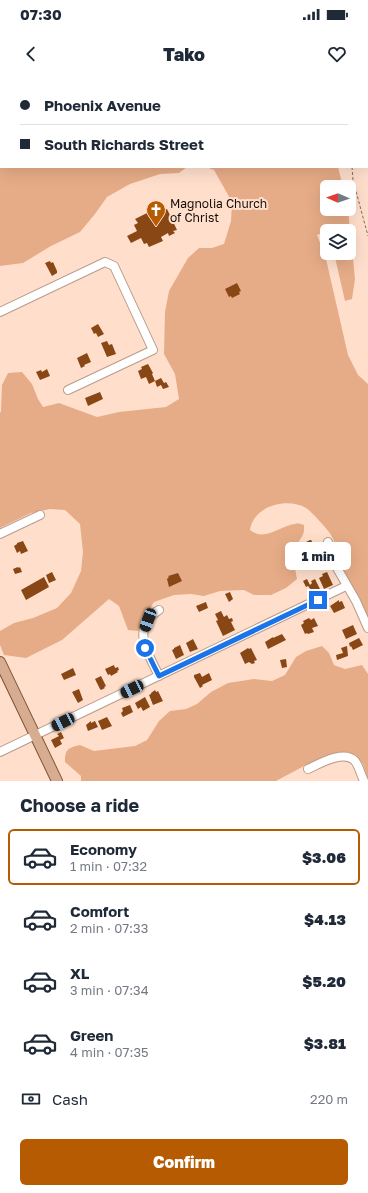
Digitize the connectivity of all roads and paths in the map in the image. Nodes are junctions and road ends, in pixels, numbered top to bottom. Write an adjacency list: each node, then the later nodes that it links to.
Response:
1 (352, 168): 2 (path)
2 (368, 236)
3 (0, 312): 4 (street)
4 (68, 390)
5 (40, 515): 6 (street)
6 (0, 534)
7 (328, 542): 8 (street)
8 (346, 586): 10 (street); 12 (street)
9 (159, 610): 12 (street)
10 (368, 628)
11 (0, 662): 13 (main road)
12 (159, 676): 13 (street)
13 (35, 735): 14 (street); 16 (main road)
14 (0, 752)
15 (308, 769): 17 (street)
16 (57, 781)
17 (364, 781)

